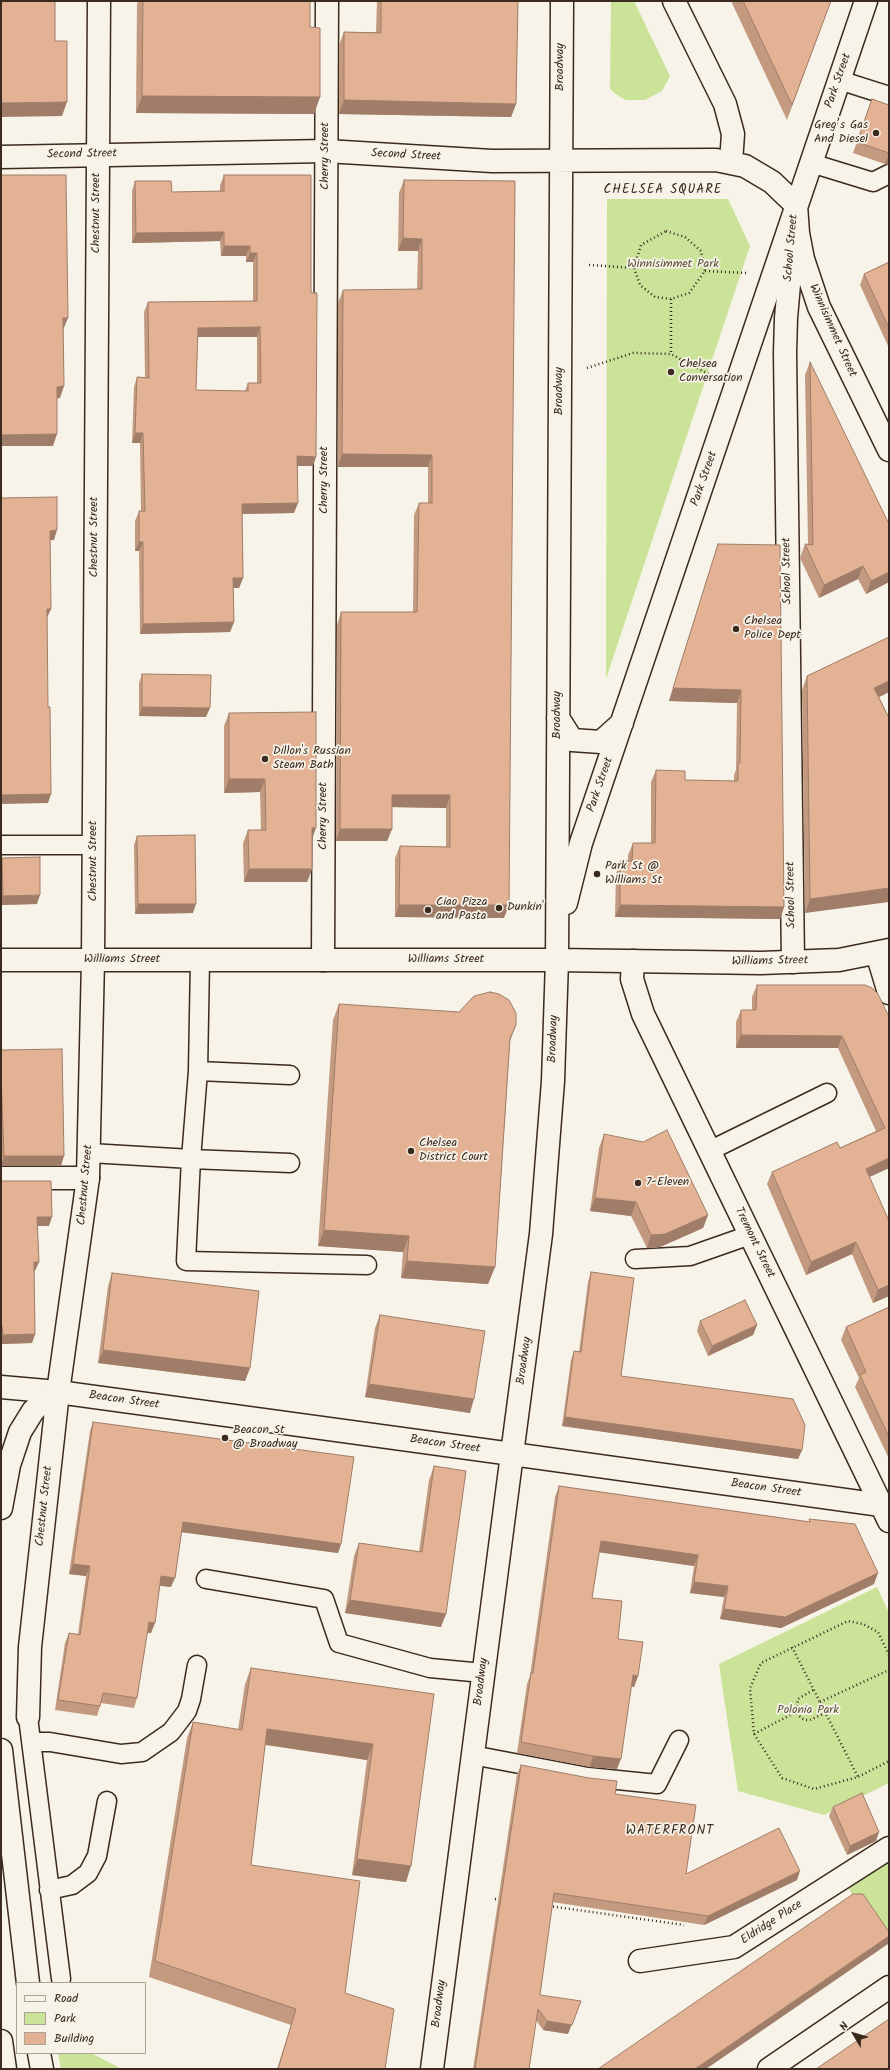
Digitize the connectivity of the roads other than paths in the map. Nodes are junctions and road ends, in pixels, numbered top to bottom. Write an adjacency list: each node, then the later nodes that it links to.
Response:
1 (98, 1): 9 (main road, Chestnut Street)
2 (327, 1): 8 (main road, Cherry Street)
3 (562, 1): 11 (main road, Broadway)
4 (674, 1): 12 (main road)
5 (866, 1): 6 (main road, Park Street)
6 (839, 80): 7 (lane); 13 (main road, Park Street)
7 (889, 96)
8 (326, 151): 9 (main road, Second Street); 11 (main road, Second Street); 25 (main road, Cherry Street)
9 (97, 155): 10 (main road, Second Street); 20 (main road, Chestnut Street)
10 (1, 156)
11 (561, 160): 12 (main road, Second Street); 17 (main road, Broadway)
12 (731, 162): 15 (main road, Second Street)
13 (811, 163): 14 (lane); 15 (main road, Park Street)
14 (889, 174)
15 (796, 205): 16 (main road, Winnisimmet Street); 18 (main road, Park Street); 28 (main road, School Street)
16 (889, 450)
17 (558, 718): 18 (main road); 26 (main road, Broadway)
18 (622, 723): 26 (main road, Park Street)
19 (1, 845): 20 (lane)
20 (94, 845): 23 (main road, Chestnut Street)
21 (883, 951): 28 (main road, Williams Street); 29 (main road)
22 (1, 960): 23 (main road, Williams Street)
23 (93, 960): 24 (main road, Williams Street); 34 (main road, Chestnut Street)
24 (200, 960): 25 (main road, Williams Street); 30 (lane)
25 (323, 960): 26 (main road, Williams Street)
26 (557, 960): 27 (main road, Williams Street); 44 (main road, Broadway)
27 (632, 960): 28 (main road, Williams Street); 33 (main road, Tremont Street)
28 (793, 962)
29 (889, 993)
30 (198, 1071): 31 (lane); 35 (lane)
31 (290, 1075)
32 (827, 1094): 33 (lane)
33 (709, 1151): 39 (main road, Tremont Street)
34 (90, 1154): 35 (lane); 38 (main road, Chestnut Street)
35 (191, 1159): 36 (lane); 41 (lane)
36 (290, 1163)
37 (1, 1178): 38 (main road)
38 (88, 1178): 43 (main road, Chestnut Street)
39 (750, 1235): 40 (lane); 46 (main road, Tremont Street)
40 (635, 1259)
41 (367, 1265)
42 (1, 1387): 43 (main road, Beacon Street)
43 (58, 1392): 44 (main road, Beacon Street); 45 (main road); 50 (main road, Chestnut Street)
44 (512, 1454): 46 (main road, Beacon Street); 49 (main road, Broadway)
45 (1, 1508)
46 (886, 1510)
47 (206, 1578): 49 (lane)
48 (197, 1665): 52 (lane)
49 (483, 1673): 54 (main road, Broadway)
50 (28, 1717): 52 (lane)
51 (679, 1740): 54 (lane)
52 (31, 1742): 57 (lane)
53 (1, 1750): 60 (main road)
54 (472, 1755): 67 (main road, Broadway)
55 (107, 1801): 57 (lane)
56 (889, 1848): 58 (main road, Eldridge Place)
57 (50, 1890): 59 (lane)
58 (640, 1961)
59 (61, 1980)
60 (28, 1982)
61 (889, 1987): 68 (main road)
62 (1, 2041): 65 (main road)
63 (1, 2046): 65 (main road)
64 (39, 2054): 66 (main road)
65 (5, 2069)
66 (42, 2069)
67 (432, 2069)
68 (769, 2069)

